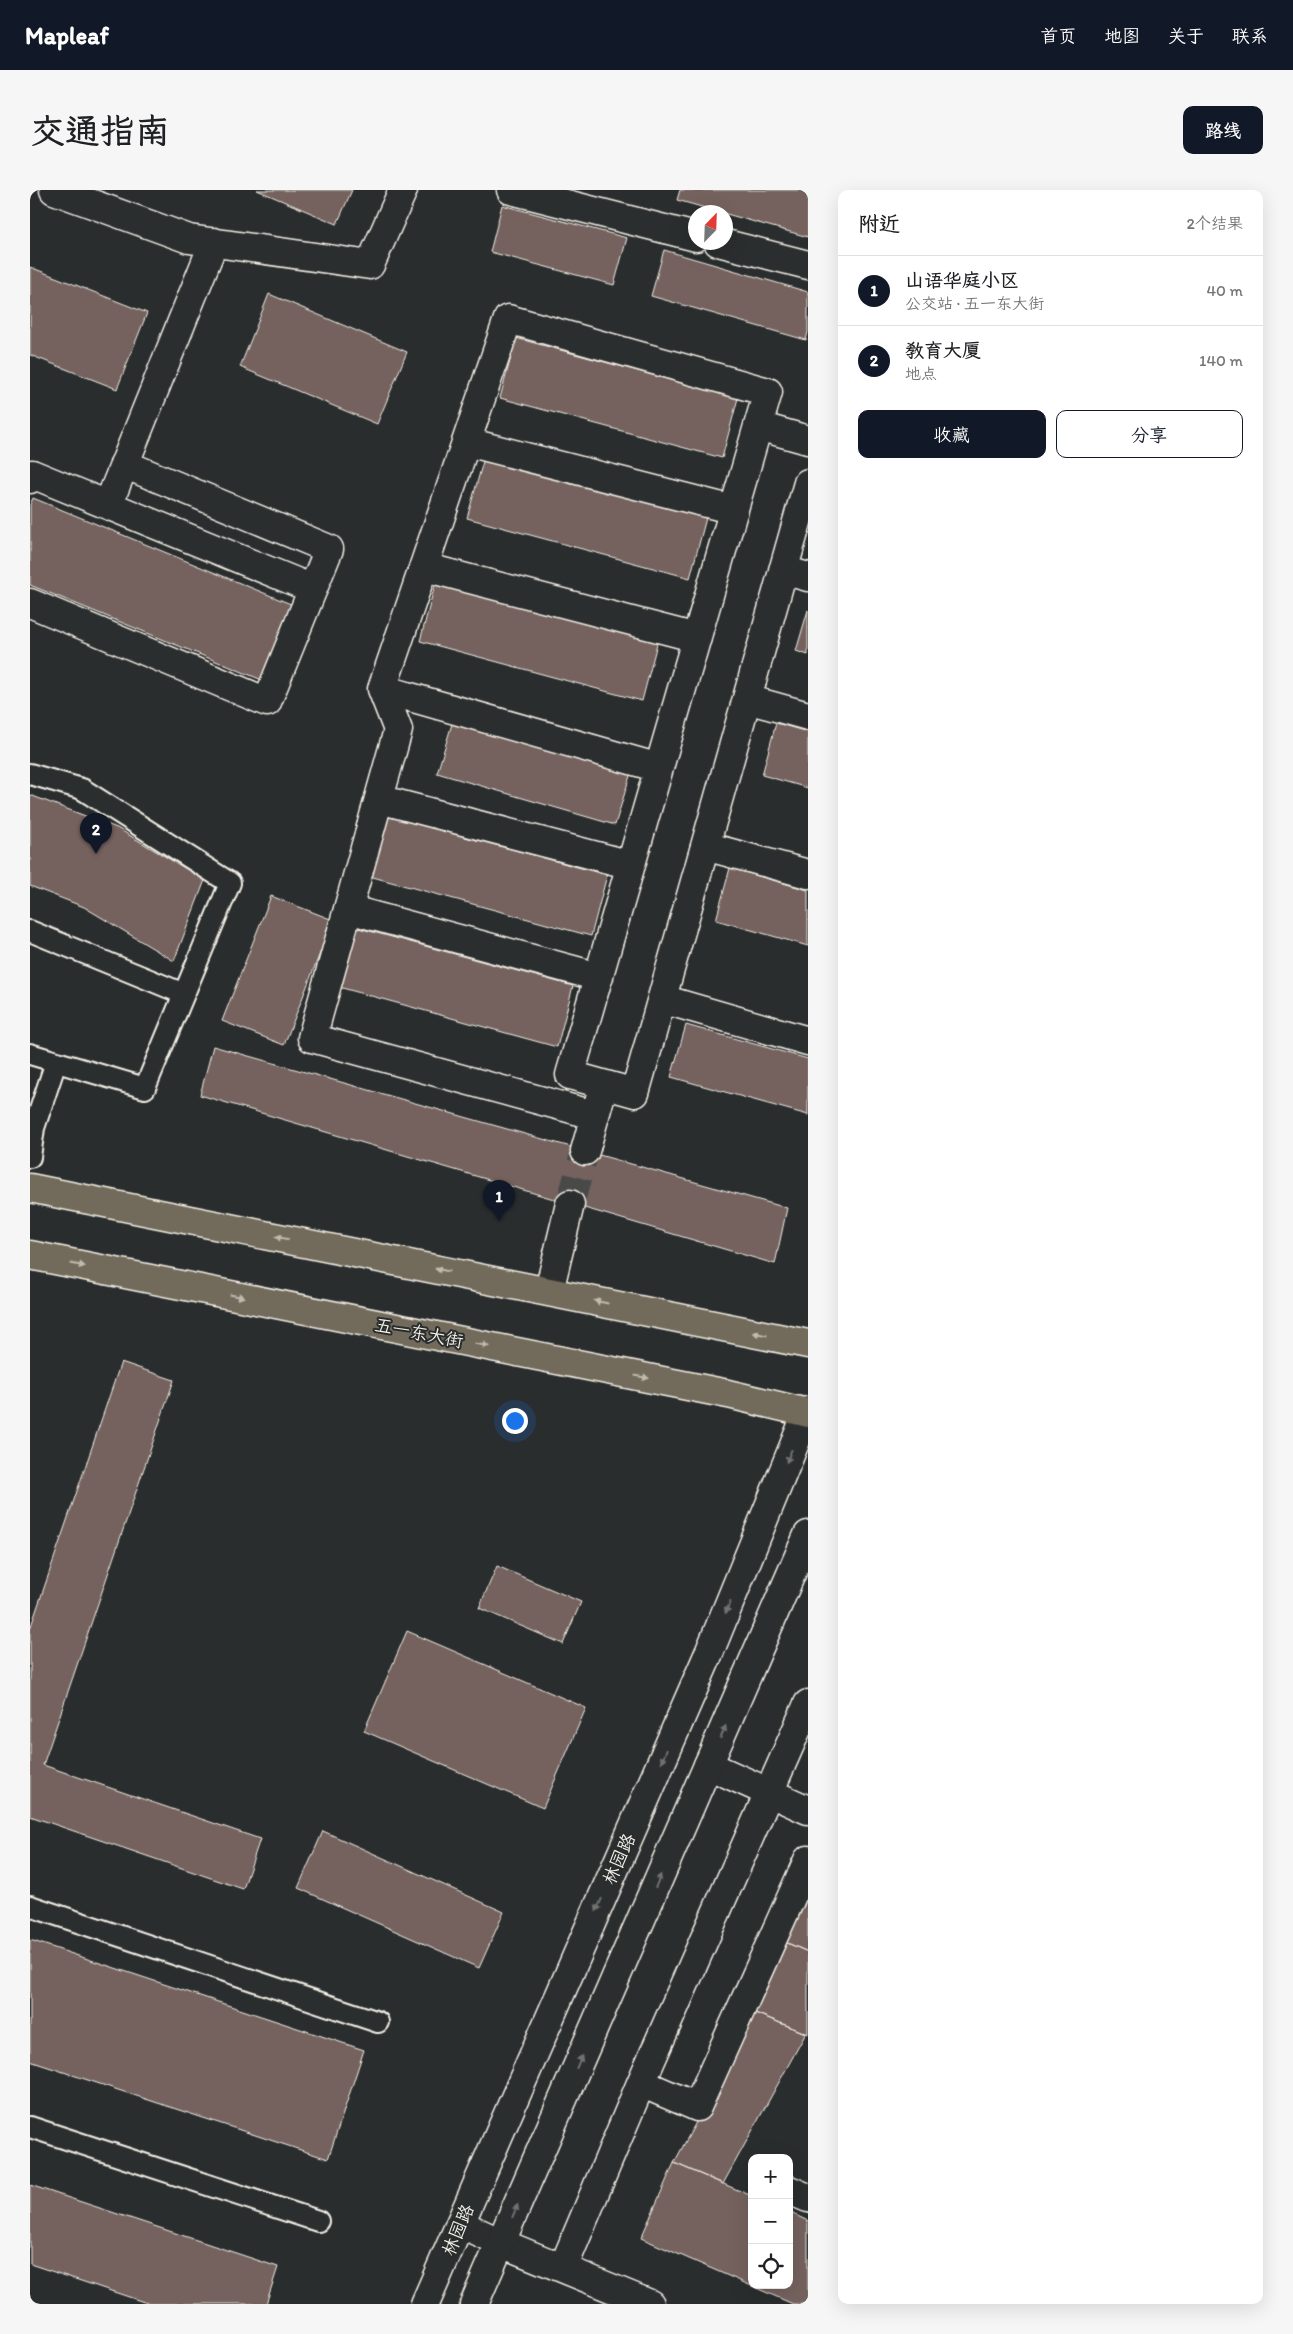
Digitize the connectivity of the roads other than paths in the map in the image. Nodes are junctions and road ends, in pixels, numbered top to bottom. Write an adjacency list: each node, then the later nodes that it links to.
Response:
1 (54, 190): 5 (street)
2 (403, 190): 5 (street)
3 (511, 190): 4 (street)
4 (688, 235)
5 (214, 242): 11 (street)
6 (733, 246): 7 (street)
7 (808, 265)
8 (758, 426): 9 (street); 10 (street); 15 (street)
9 (808, 440)
10 (467, 442): 15 (street); 16 (street)
11 (124, 464): 14 (street); 18 (street)
12 (30, 479): 14 (street)
13 (808, 483): 17 (street)
14 (108, 505): 18 (street)
15 (734, 510): 20 (street)
16 (424, 567): 20 (street); 21 (street)
17 (796, 574): 22 (street)
18 (313, 589): 19 (street)
19 (30, 603)
20 (697, 638): 24 (street)
21 (382, 689): 24 (street); 26 (street)
22 (747, 699): 23 (street); 27 (street)
23 (808, 716)
24 (659, 768): 28 (street)
25 (30, 774): 33 (lane)
26 (379, 799): 28 (street); 30 (street)
27 (705, 846): 29 (street); 34 (street)
28 (631, 865): 32 (street)
29 (808, 874)
30 (348, 909): 32 (street); 39 (street)
31 (30, 931): 33 (lane)
32 (599, 977): 38 (street)
33 (184, 994): 37 (lane)
34 (662, 1000): 35 (street); 38 (street)
35 (808, 1041)
36 (30, 1054): 37 (lane)
37 (56, 1062): 41 (lane)
38 (603, 1084): 39 (street)
39 (594, 1115): 40 (street)
40 (585, 1151)
41 (30, 1158)
42 (30, 1188): 45 (main road, one-way to 42)
43 (570, 1204): 45 (street)
44 (30, 1255): 47 (main road, 五一东大街, one-way to 47)
45 (549, 1291): 46 (main road, one-way to 45)
46 (808, 1344)
47 (808, 1412): 61 (street, 林园路, one-way to 61)
48 (808, 1535): 50 (street, one-way to 48)
49 (808, 1704): 51 (street)
50 (708, 1766): 51 (street); 62 (street, one-way to 50)
51 (769, 1793): 52 (street); 56 (street)
52 (808, 1810)
53 (808, 1860): 56 (street)
54 (30, 1906): 55 (lane)
55 (378, 2022)
56 (641, 2083): 63 (street)
57 (30, 2127): 60 (lane)
58 (793, 2192): 59 (street)
59 (808, 2198)
60 (318, 2221)
61 (460, 2224): 62 (street); 64 (street, 林园路)
62 (501, 2243): 63 (street); 65 (street)
63 (563, 2268): 66 (street)
64 (425, 2304)
65 (474, 2304)
66 (650, 2304)

